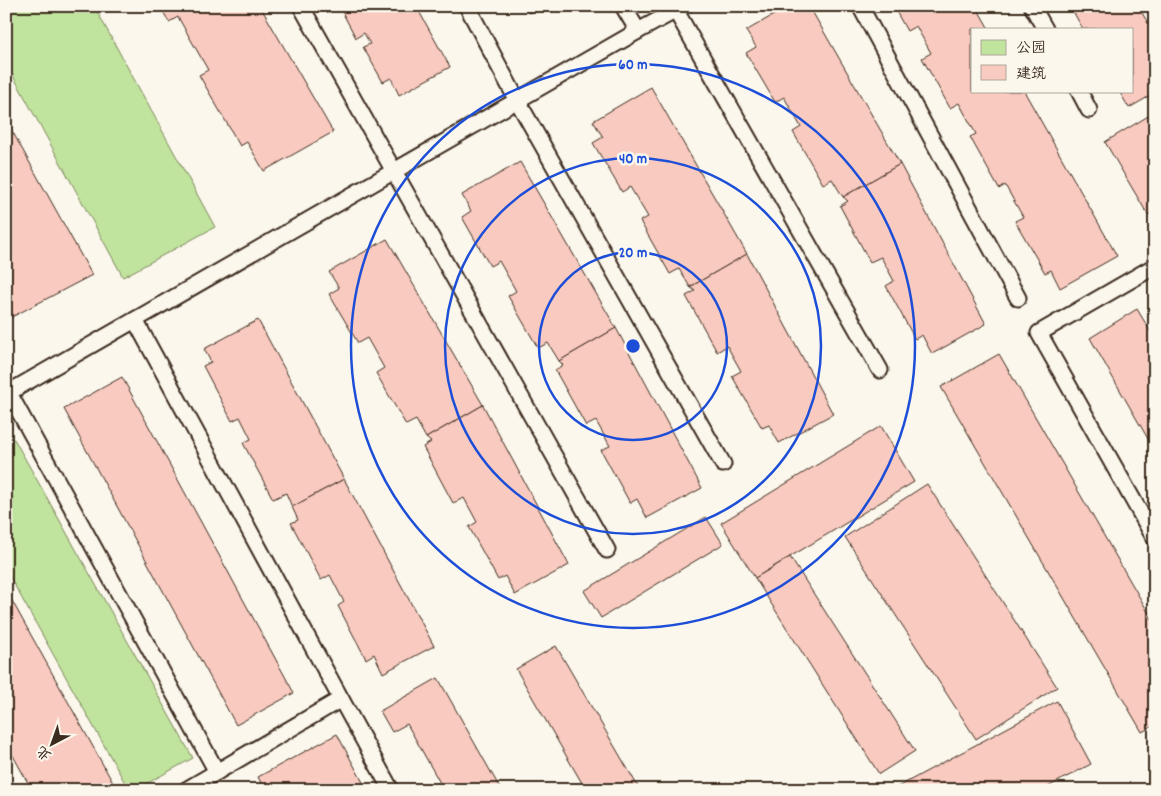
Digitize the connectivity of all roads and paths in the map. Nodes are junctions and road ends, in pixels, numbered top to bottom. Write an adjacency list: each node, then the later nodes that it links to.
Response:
1 (301, 6): 12 (lane)
2 (467, 6): 10 (lane)
3 (623, 6): 8 (lane)
4 (860, 6): 14 (lane)
5 (1032, 6): 7 (lane)
6 (680, 8): 8 (lane); 16 (lane)
7 (1043, 28)
8 (638, 31): 10 (lane)
9 (1080, 92): 11 (lane)
10 (517, 100): 12 (lane); 18 (lane)
11 (1090, 110)
12 (394, 171): 15 (lane); 20 (lane)
13 (1155, 266): 19 (lane)
14 (1018, 298)
15 (135, 320): 17 (lane); 21 (lane)
16 (880, 370)
17 (8, 394): 22 (lane)
18 (723, 464)
19 (1155, 539)
20 (607, 550)
21 (340, 699): 22 (lane); 24 (lane)
22 (217, 772): 23 (lane)
23 (186, 790)
24 (391, 790)

